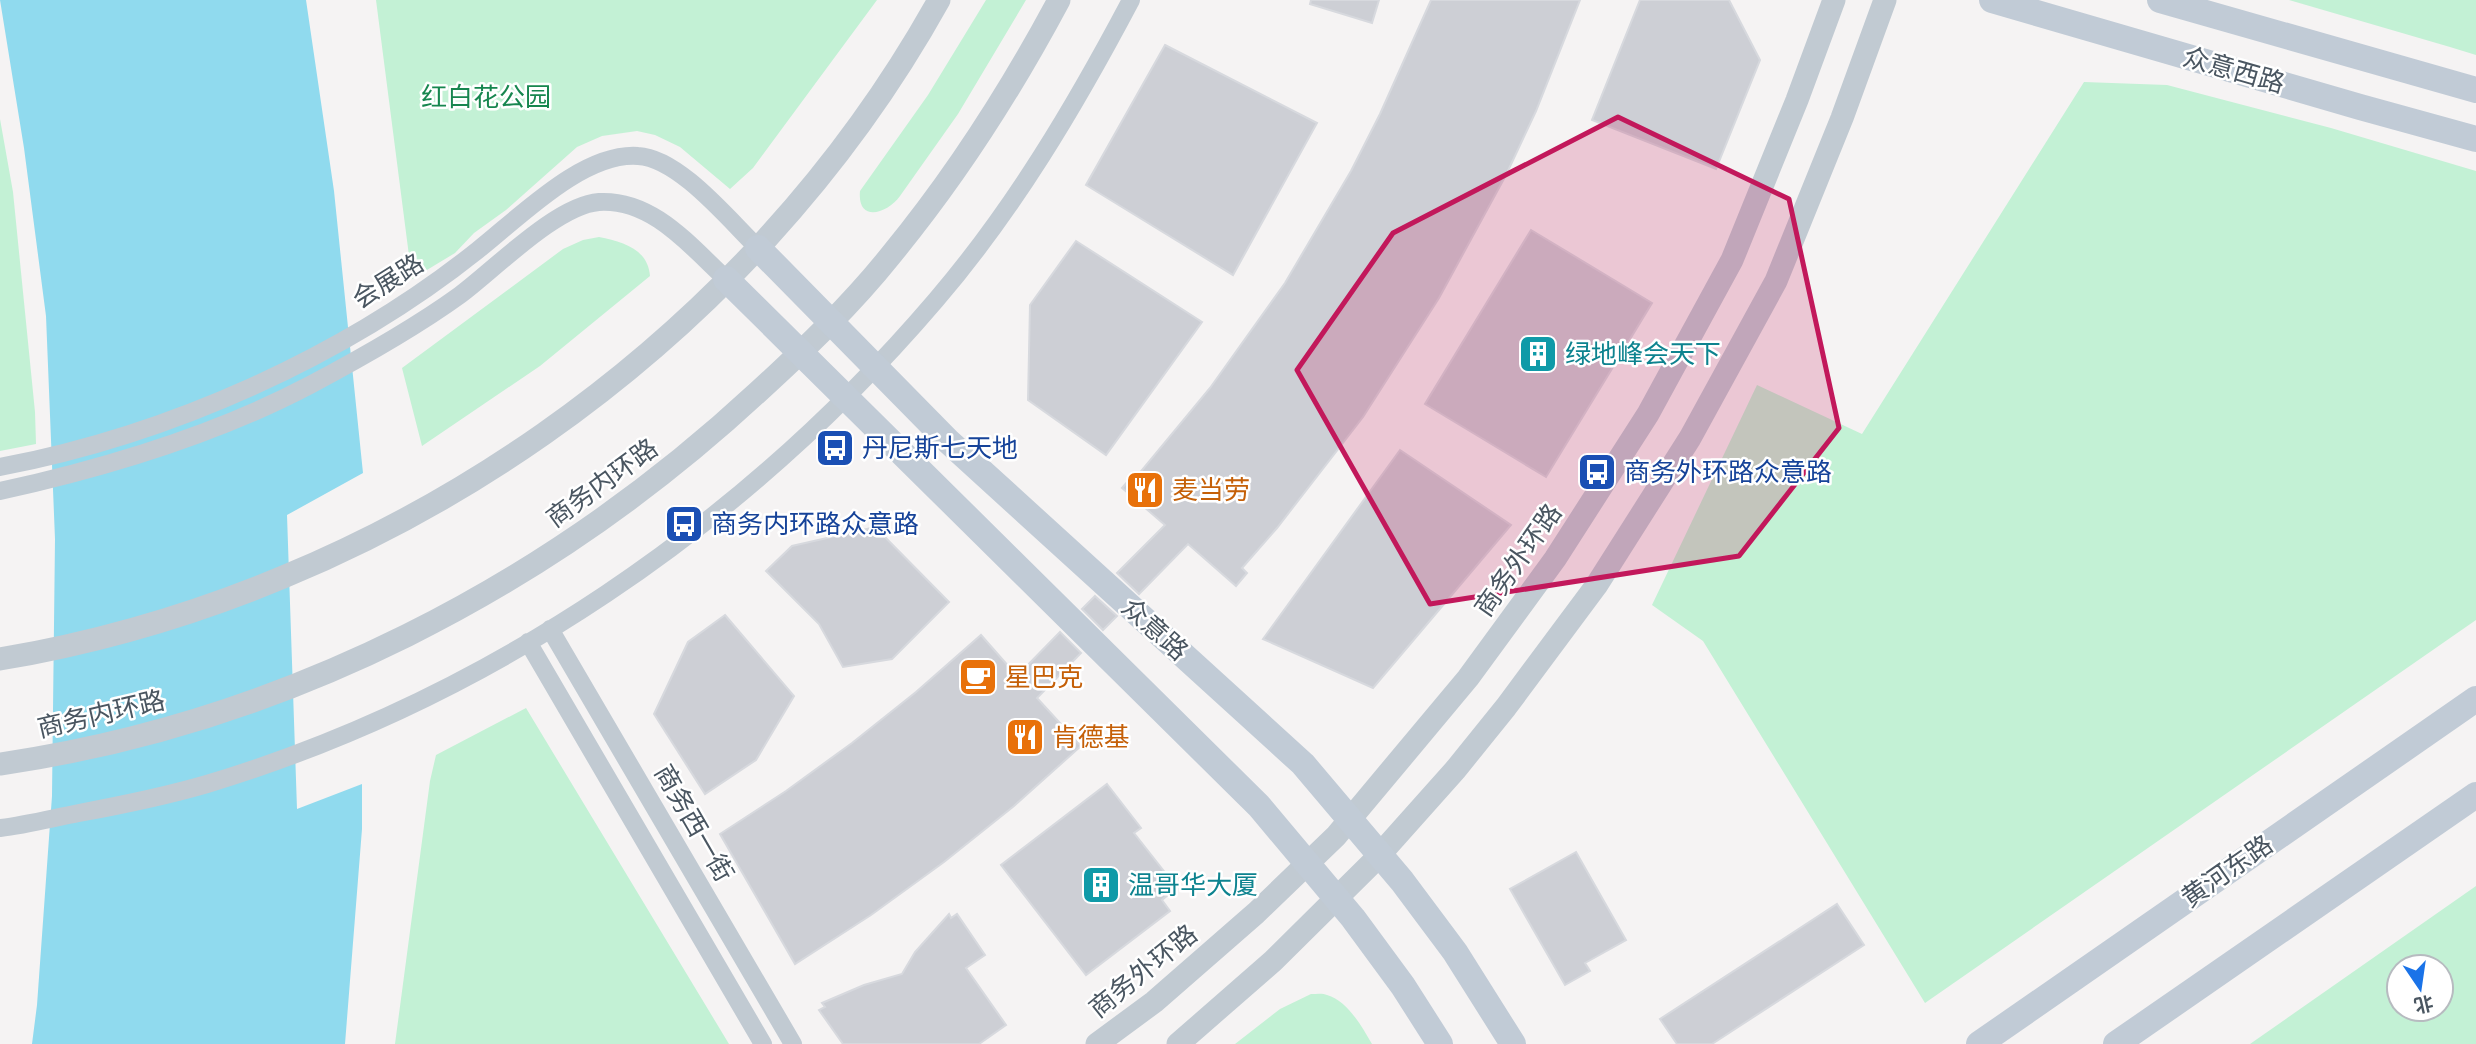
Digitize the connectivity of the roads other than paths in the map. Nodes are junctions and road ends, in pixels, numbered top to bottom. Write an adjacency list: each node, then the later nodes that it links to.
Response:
1 (939, 0): 10 (street)
2 (1059, 0): 12 (street, 商务内环路)
3 (1131, 0): 14 (street)
4 (1834, 0): 24 (street, 商务外环路)
5 (1885, 0): 26 (street)
6 (1992, 0): 9 (main road, 众意西路)
7 (2161, 0): 8 (main road, 众意西路)
8 (2476, 90)
9 (2476, 139)
10 (758, 248): 11 (street); 12 (main road, 众意路); 16 (street, 会展路)
11 (726, 279): 13 (main road, 众意路); 17 (street, 会展路); 20 (street)
12 (831, 322): 13 (street, 商务内环路); 14 (main road, 众意路)
13 (800, 352): 15 (main road, 众意路); 22 (street, 商务内环路)
14 (875, 367): 15 (street); 24 (main road, 众意路)
15 (845, 397): 18 (street); 27 (main road, 众意路)
16 (8, 465)
17 (8, 489)
18 (551, 629): 19 (street); 30 (street, 商务西一街)
19 (528, 642): 25 (street); 29 (street, 商务西一街)
20 (2, 659)
21 (2476, 699): 35 (main road, 黄河东路)
22 (2, 764)
23 (2476, 795): 36 (main road)
24 (1351, 819): 26 (main road, 众意路); 27 (street, 商务外环路)
25 (3, 828)
26 (1380, 854): 28 (street); 34 (main road, 众意路)
27 (1308, 863): 28 (main road, 众意路); 31 (street, 商务外环路)
28 (1336, 898): 32 (street); 33 (main road, 众意路)
29 (764, 1044)
30 (793, 1044)
31 (1097, 1044)
32 (1178, 1044)
33 (1440, 1044)
34 (1513, 1044)
35 (1979, 1044)
36 (2116, 1044)

